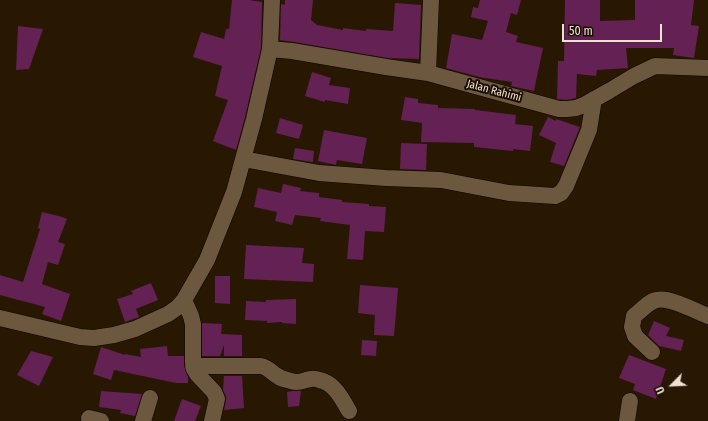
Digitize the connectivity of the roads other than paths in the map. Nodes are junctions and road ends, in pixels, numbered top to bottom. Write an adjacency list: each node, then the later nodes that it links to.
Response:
1 (272, 0): 3 (street)
2 (431, 0): 5 (street)
3 (270, 49): 5 (street, Jalan Rahimi); 7 (street)
4 (708, 68): 6 (street, Jalan Rahimi)
5 (428, 73): 6 (street, Jalan Rahimi)
6 (594, 99): 7 (street)
7 (243, 159): 8 (street)
8 (184, 300): 10 (street); 12 (street)
9 (708, 316): 11 (street)
10 (0, 318)
11 (652, 352)
12 (193, 366): 15 (street); 17 (street)
13 (150, 398): 16 (street)
14 (630, 401): 18 (street)
15 (348, 411)
16 (143, 421)
17 (212, 421)
18 (627, 421)

